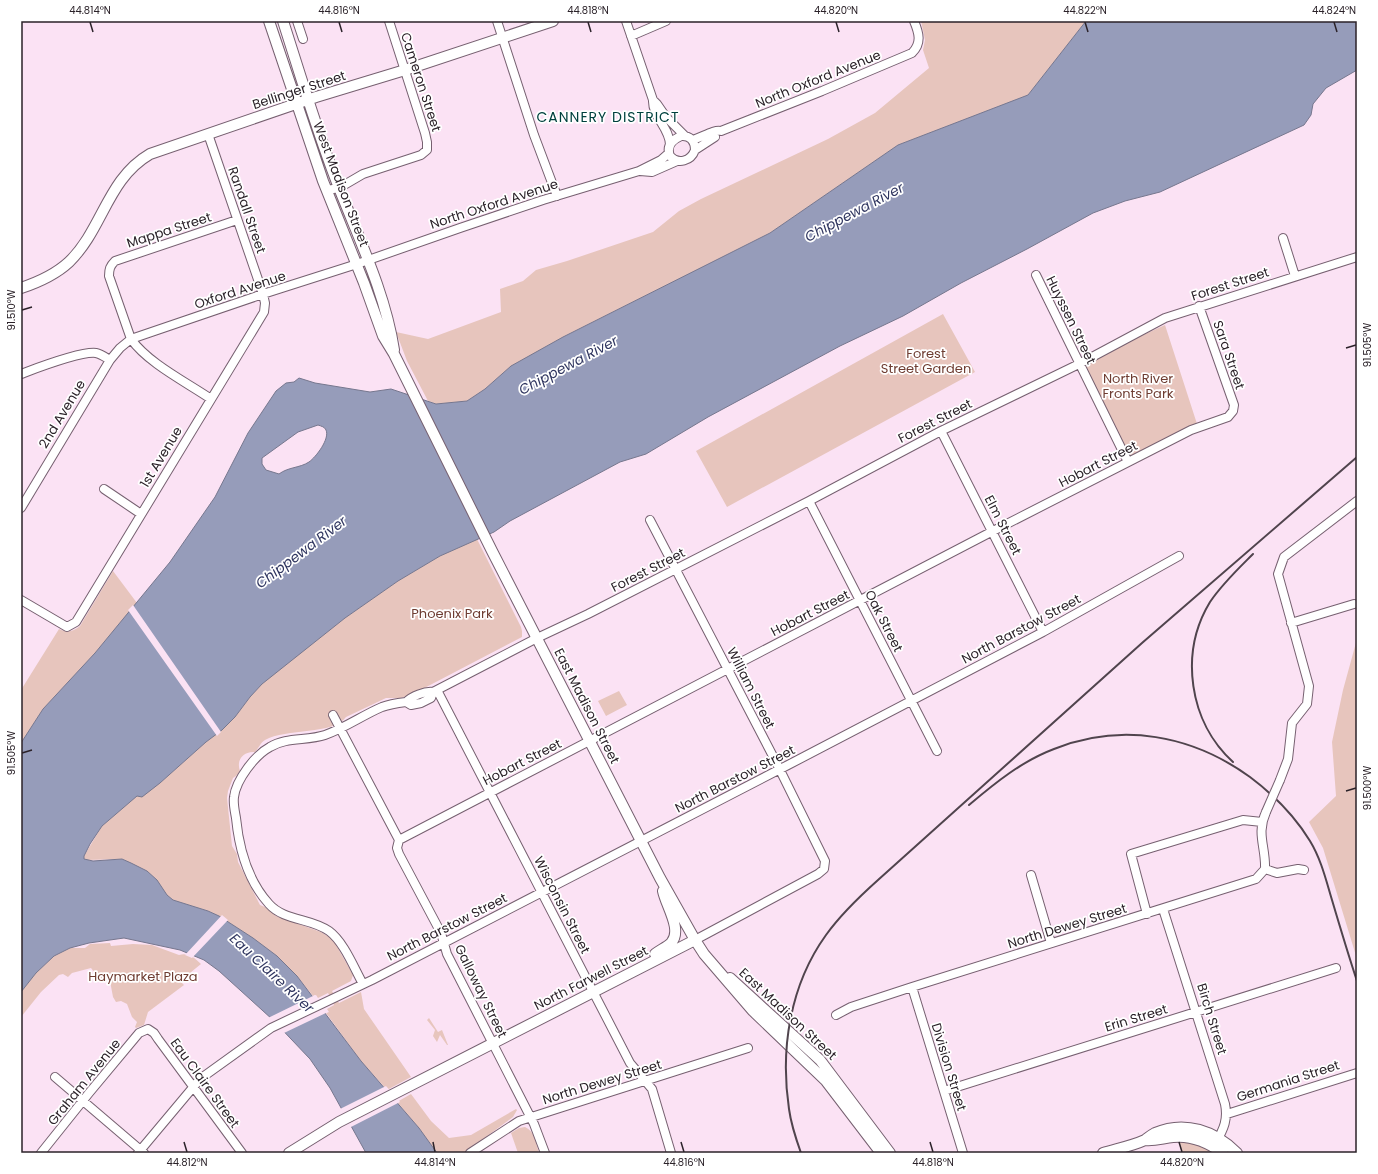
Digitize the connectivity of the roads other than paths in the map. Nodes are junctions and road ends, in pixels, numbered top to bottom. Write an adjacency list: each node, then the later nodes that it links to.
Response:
1 (269, 21): 16 (main road, West Madison Street)
2 (283, 21): 14 (main road, West Madison Street)
3 (297, 21): 11 (street)
4 (389, 21): 13 (street, Cameron Street)
5 (497, 21): 12 (street)
6 (553, 21): 12 (main road, Bellinger Street)
7 (626, 21): 10 (street)
8 (666, 21): 10 (street)
9 (914, 21): 17 (street, North Oxford Avenue)
10 (631, 36): 15 (street)
11 (302, 38)
12 (503, 38): 13 (main road, Bellinger Street); 27 (street)
13 (405, 70): 14 (main road, Bellinger Street); 25 (street, Cameron Street)
14 (308, 99): 16 (main road, Bellinger Street); 25 (main road, West Madison Street)
15 (653, 100): 19 (street); 21 (street)
16 (297, 104): 18 (main road, Bellinger Street); 26 (main road, West Madison Street)
17 (721, 131): 20 (street, North Oxford Avenue); 22 (street, North Oxford Avenue)
18 (208, 134): 28 (street, Randall Street); 35 (main road, Bellinger Street)
19 (685, 136): 20 (street); 21 (street)
20 (692, 140): 22 (street)
21 (669, 149): 23 (street); 24 (street, North Oxford Avenue)
22 (695, 150): 23 (street)
23 (677, 161): 24 (street, North Oxford Avenue)
24 (639, 171): 27 (street, North Oxford Avenue)
25 (339, 188): 26 (street); 31 (main road, West Madison Street)
26 (327, 190): 32 (main road, West Madison Street)
27 (557, 196): 31 (street, North Oxford Avenue)
28 (237, 220): 36 (street, Randall Street); 38 (street, Mappa Street)
29 (1283, 238): 34 (street)
30 (1357, 257): 34 (street, Forest Street)
31 (368, 260): 32 (street, North Oxford Avenue); 39 (main road, West Madison Street)
32 (357, 264): 36 (street, Oxford Avenue); 39 (main road, West Madison Street)
33 (1036, 275): 41 (street, Huyssen Street)
34 (1295, 276): 37 (street, Forest Street)
35 (21, 288)
36 (263, 294): 38 (street, Oxford Avenue); 43 (street, 1st Avenue)
37 (1200, 306): 41 (street, Forest Street); 44 (street, Sara Street)
38 (131, 339): 40 (street, 2nd Avenue); 43 (street)
39 (394, 354): 47 (main road, West Madison Street)
40 (110, 360): 42 (street); 51 (street, 2nd Avenue)
41 (1079, 364): 45 (street, Forest Street); 46 (street, Huyssen Street)
42 (21, 374)
43 (211, 399): 52 (street, 1st Avenue)
44 (1233, 411): 46 (street, Hobart Street)
45 (941, 430): 49 (street, Forest Street); 54 (street, Elm Street)
46 (1128, 462): 54 (street, Hobart Street)
47 (450, 465): 62 (main road, East Madison Street)
48 (104, 489): 52 (street)
49 (809, 501): 56 (street, Forest Street); 58 (street, Oak Street)
50 (1357, 501): 60 (street)
51 (21, 508)
52 (141, 514): 57 (street, 1st Avenue)
53 (650, 520): 56 (street, William Street)
54 (993, 531): 58 (street, Hobart Street); 61 (street, Elm Street)
55 (1179, 556): 61 (street, North Barstow Street)
56 (675, 569): 62 (street, Forest Street); 63 (street, William Street)
57 (21, 600)
58 (860, 600): 63 (street, Hobart Street); 65 (street, Oak Street)
59 (1354, 604): 60 (street)
60 (1291, 623): 72 (street, bridge)
61 (1043, 632): 65 (street, North Barstow Street)
62 (538, 638): 64 (street, Forest Street); 68 (main road, East Madison Street)
63 (728, 669): 68 (street, Hobart Street); 70 (street, William Street)
64 (435, 691): 67 (street, Forest Street); 71 (street, Wisconsin Street)
65 (911, 701): 69 (street, Oak Street); 70 (street, North Barstow Street)
66 (333, 715): 67 (street)
67 (340, 729): 73 (street); 89 (street, Forest Street)
68 (591, 740): 71 (street, Hobart Street); 74 (main road, East Madison Street)
69 (937, 751)
70 (779, 770): 74 (street, North Barstow Street); 75 (street, William Street)
71 (490, 792): 73 (street, Hobart Street); 80 (street, Wisconsin Street)
72 (1262, 822): 76 (street); 82 (street)
73 (399, 840): 84 (street, Galloway Street)
74 (641, 840): 79 (main road, East Madison Street); 80 (street, North Barstow Street)
75 (824, 869): 83 (street, North Farwell Street)
76 (1265, 869): 77 (street); 81 (street, North Dewey Street)
77 (1304, 870)
78 (1031, 875): 85 (street)
79 (660, 878): 83 (main road, East Madison Street); 87 (main road)
80 (542, 892): 84 (street, North Barstow Street); 91 (street, Wisconsin Street)
81 (1164, 909): 82 (street, North Dewey Street); 92 (street, Birch Street)
82 (1147, 914): 85 (street, North Dewey Street)
83 (695, 940): 86 (main road, East Madison Street); 87 (main road, North Farwell Street)
84 (444, 942): 89 (street, North Barstow Street); 95 (street, Galloway Street)
85 (1051, 942): 90 (street, North Dewey Street)
86 (706, 956): 113 (main road, East Madison Street); 114 (main road, East Madison Street)
87 (650, 963): 91 (main road, North Farwell Street)
88 (1336, 968): 92 (street, Erin Street)
89 (362, 984): 100 (street, North Barstow Street)
90 (912, 987): 93 (street, North Dewey Street); 101 (street, Division Street)
91 (593, 992): 95 (main road, North Farwell Street); 99 (street, Wisconsin Street)
92 (1196, 1012): 101 (street, Erin Street); 103 (street, Birch Street)
93 (836, 1015)
94 (148, 1030): 100 (street, Eau Claire Street); 102 (street, Graham Avenue)
95 (493, 1043): 104 (street, Galloway Street); 109 (main road, North Farwell Street)
96 (748, 1048): 99 (street, North Dewey Street)
97 (1357, 1073): 103 (street, Germania Street)
98 (55, 1077): 102 (street)
99 (644, 1081): 104 (street, North Dewey Street); 112 (street, Wisconsin Street)
100 (193, 1086): 106 (street, North Barstow Street); 108 (street, Eau Claire Street)
101 (944, 1091): 115 (street, Division Street)
102 (83, 1101): 106 (street); 107 (street, Graham Avenue)
103 (1227, 1114): 105 (street)
104 (530, 1116): 110 (street, North Dewey Street); 111 (street, Galloway Street)
105 (1216, 1142): 116 (main road); 117 (main road); 118 (main road)
106 (141, 1152)
107 (41, 1153)
108 (242, 1153)
109 (289, 1153)
110 (470, 1153)
111 (546, 1153)
112 (672, 1153)
113 (881, 1153)
114 (890, 1153)
115 (963, 1153)
116 (1103, 1153)
117 (1223, 1153)
118 (1237, 1153)

